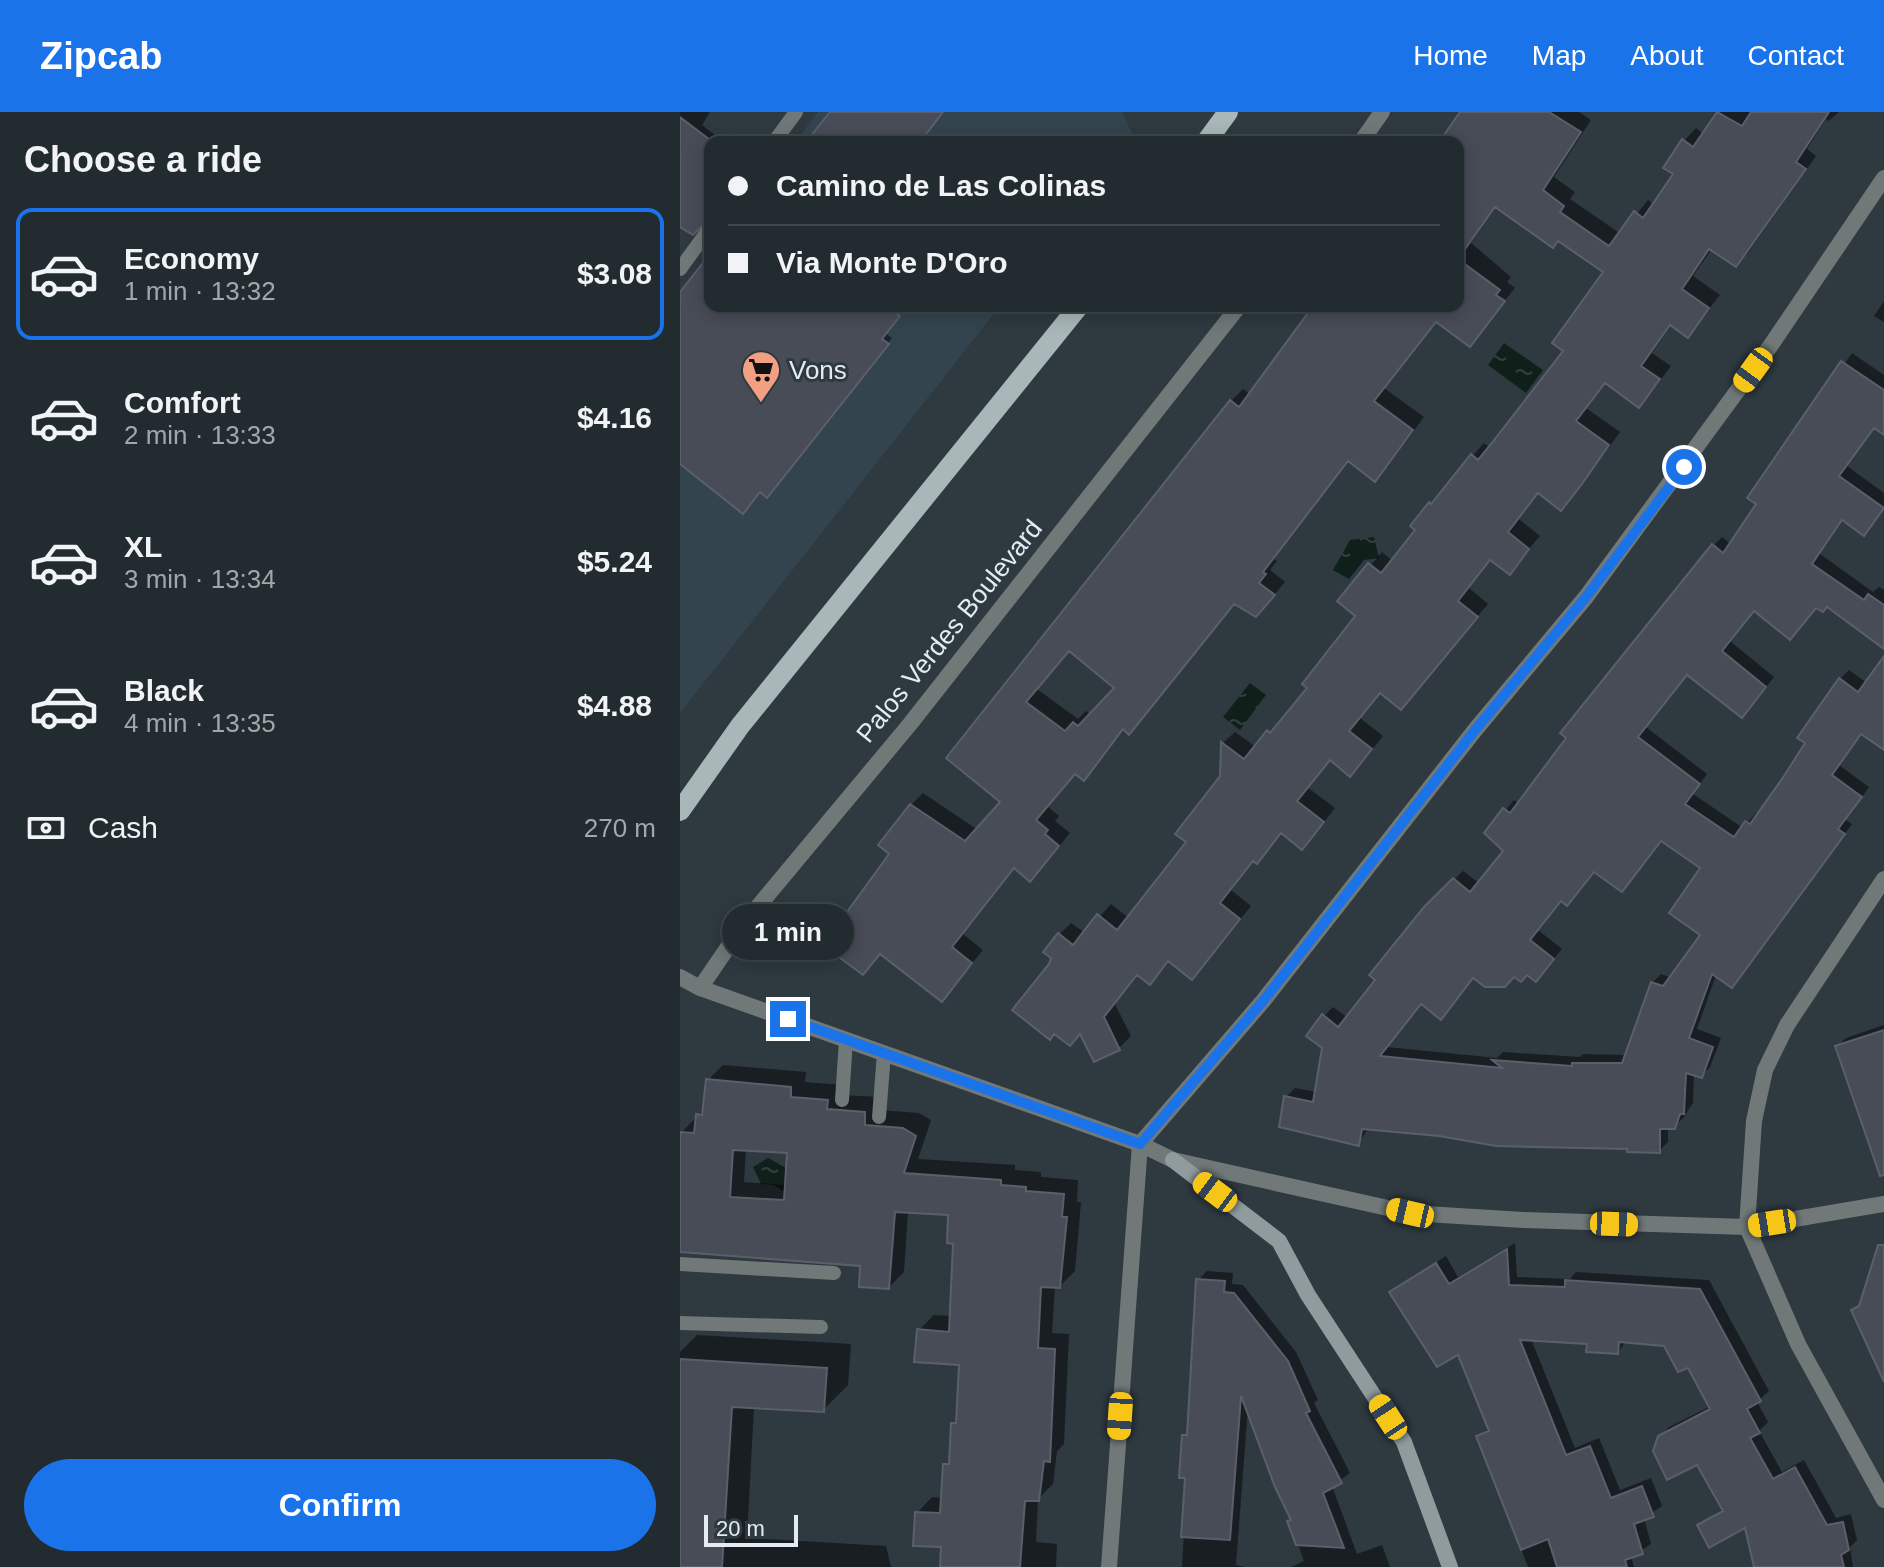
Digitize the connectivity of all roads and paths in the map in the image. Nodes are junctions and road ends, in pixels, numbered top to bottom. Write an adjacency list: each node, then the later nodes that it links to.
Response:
1 (796, 112): 4 (lane)
2 (1382, 112): 6 (street)
3 (1221, 115): 5 (main road)
4 (778, 136)
5 (1209, 136)
6 (1365, 136)
7 (1884, 178): 20 (street)
8 (704, 236): 9 (lane)
9 (680, 269)
10 (1074, 312): 12 (main road)
11 (1234, 312): 15 (street, Palos Verdes Boulevard)
12 (680, 811)
13 (1884, 879): 23 (street)
14 (680, 977): 15 (street)
15 (700, 988): 16 (street)
16 (846, 1040): 17 (street); 18 (lane)
17 (884, 1053): 19 (lane); 20 (street)
18 (842, 1100)
19 (879, 1117)
20 (1140, 1144): 21 (street); 29 (street)
21 (1173, 1160): 23 (street); 30 (street)
22 (1884, 1204): 23 (street)
23 (1747, 1227): 28 (street)
24 (680, 1264): 25 (lane)
25 (834, 1273)
26 (680, 1323): 27 (lane)
27 (821, 1327)
28 (1884, 1500)
29 (1109, 1567)
30 (1450, 1567)

